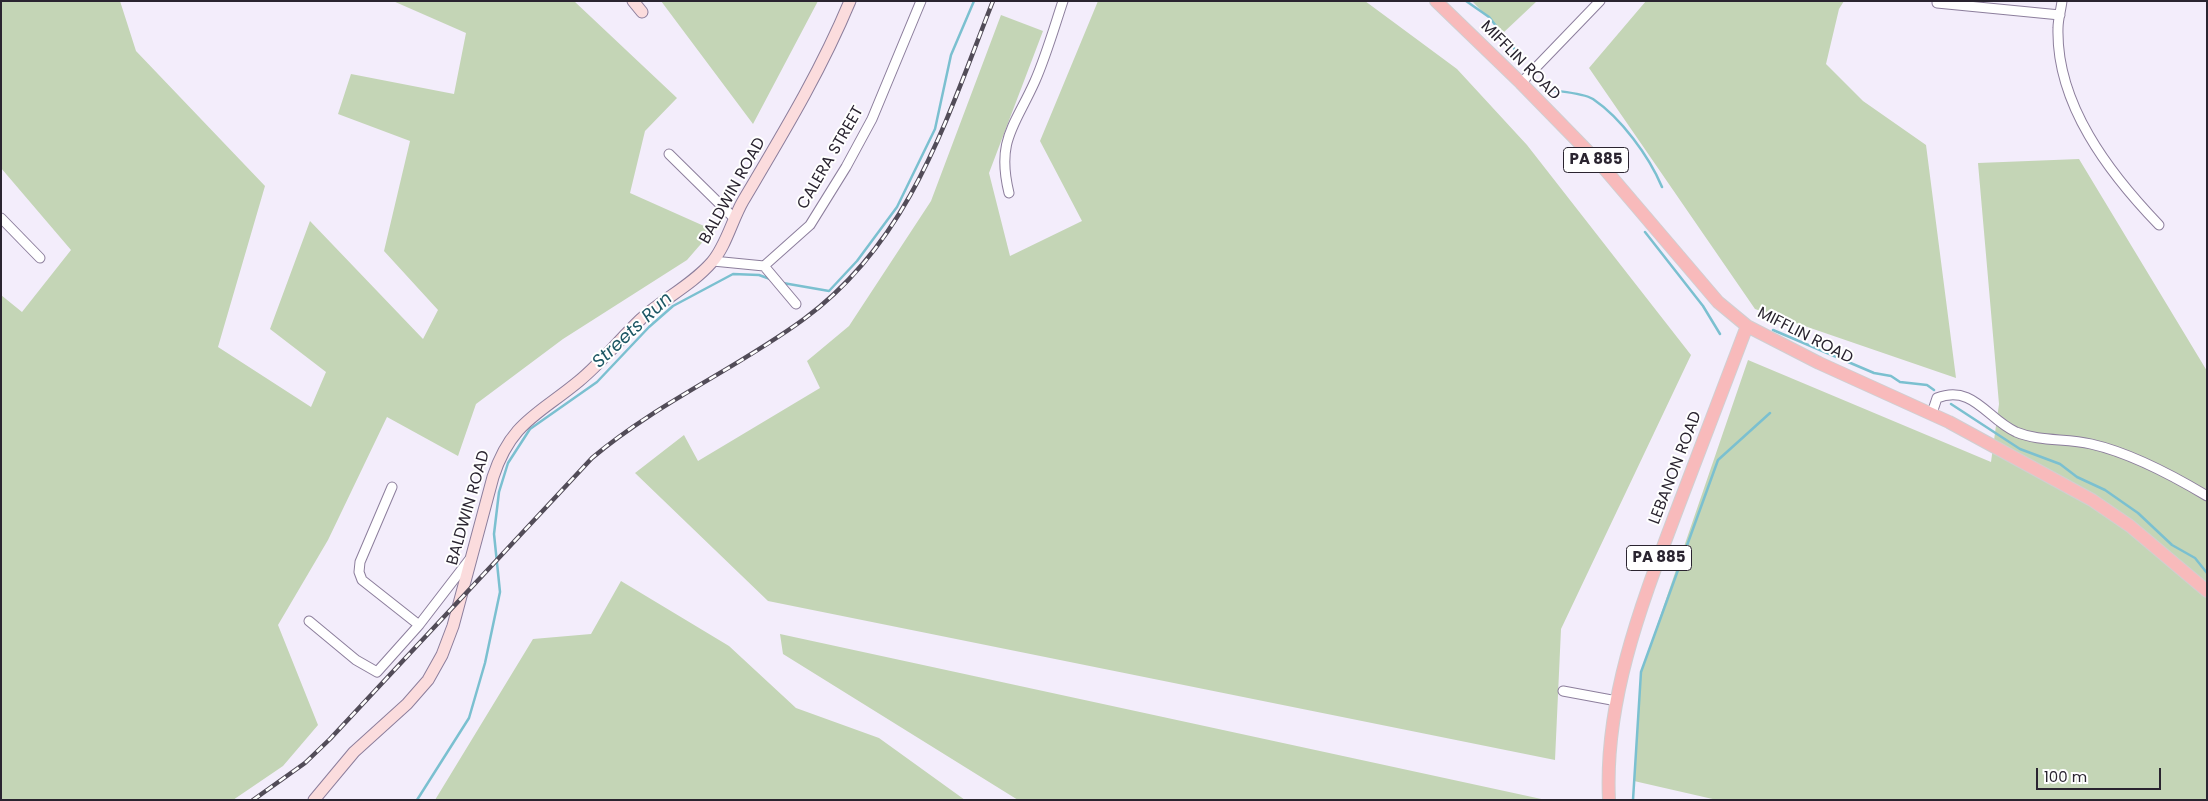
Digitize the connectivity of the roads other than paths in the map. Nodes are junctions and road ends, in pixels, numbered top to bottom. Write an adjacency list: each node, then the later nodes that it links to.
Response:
1 (633, 1): 9 (main road)
2 (850, 1): 15 (main road, BALDWIN ROAD)
3 (921, 1): 19 (street, CALERA STREET)
4 (1063, 1): 13 (street)
5 (1436, 1): 11 (main road, MIFFLIN ROAD / PA 885)
6 (1600, 1): 11 (street)
7 (2062, 1): 10 (street)
8 (1937, 2): 10 (street)
9 (642, 12)
10 (2060, 15): 16 (street)
11 (1521, 83): 21 (main road, MIFFLIN ROAD / PA 885)
12 (670, 154): 15 (street)
13 (1009, 193)
14 (1, 218): 17 (street)
15 (734, 218): 18 (main road, BALDWIN ROAD)
16 (2159, 225)
17 (40, 258)
18 (713, 261): 19 (street); 25 (main road, BALDWIN ROAD)
19 (764, 266): 20 (street)
20 (796, 304)
21 (1747, 326): 22 (main road, MIFFLIN ROAD); 30 (main road, LEBANON ROAD / PA 885)
22 (1932, 414): 24 (street); 26 (main road, MIFFLIN ROAD)
23 (392, 487): 28 (street)
24 (2207, 496)
25 (471, 557): 28 (street); 31 (main road, BALDWIN ROAD)
26 (2207, 590)
27 (309, 621): 28 (street)
28 (420, 625)
29 (1564, 691): 30 (street)
30 (1617, 701): 32 (main road, LEBANON ROAD / PA 885)
31 (314, 800)
32 (1609, 800)

